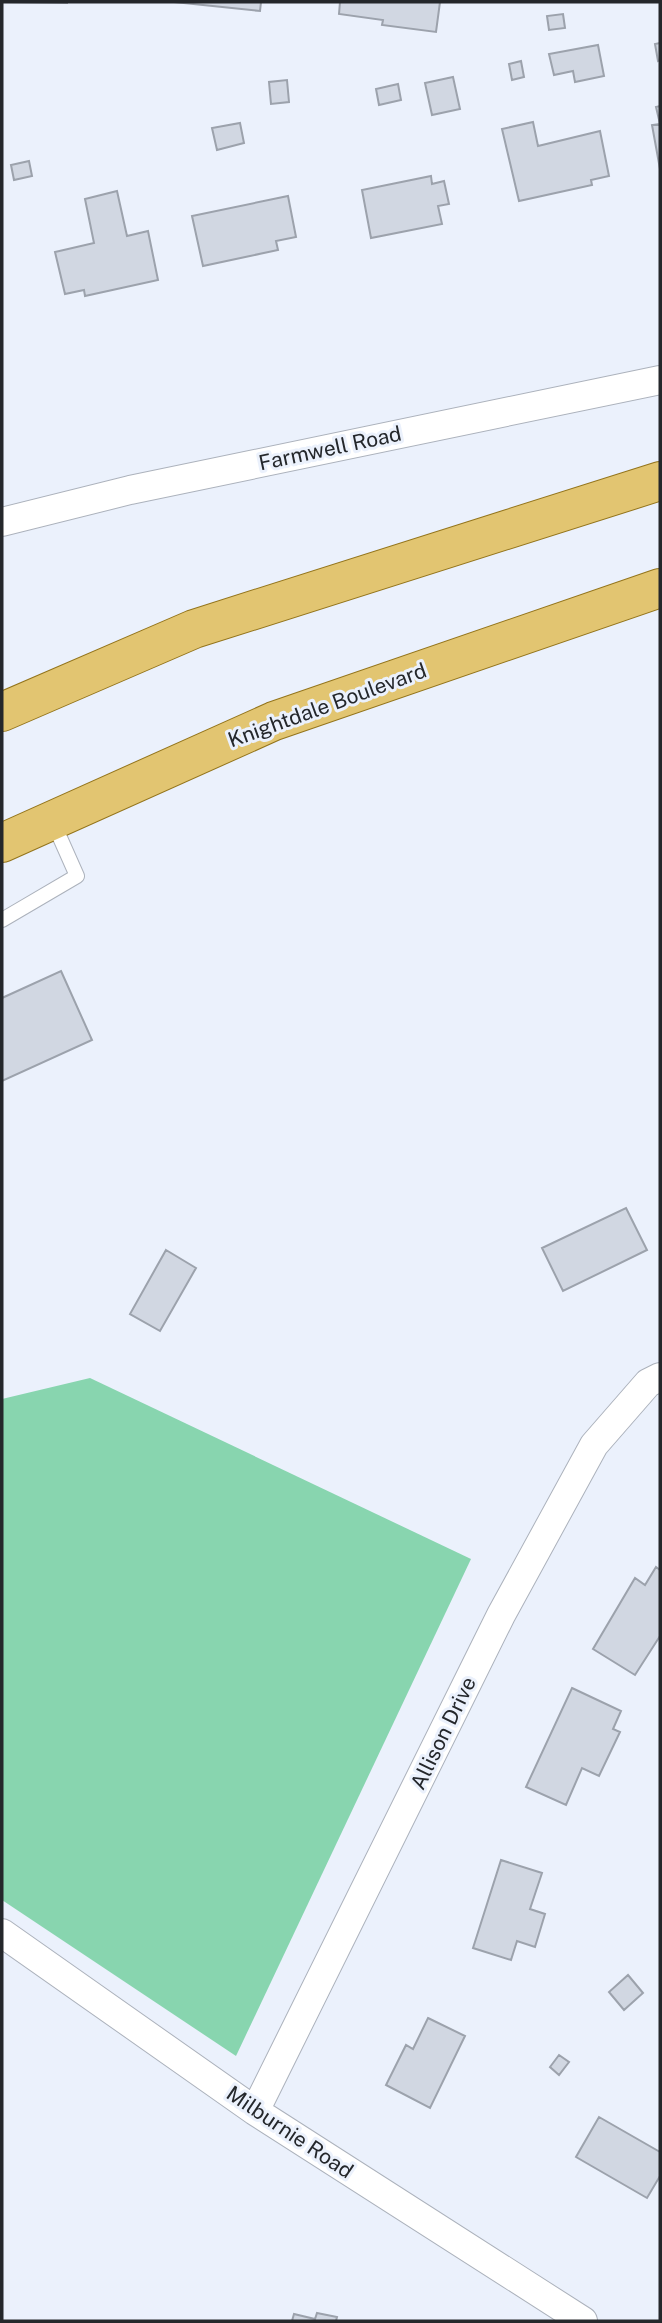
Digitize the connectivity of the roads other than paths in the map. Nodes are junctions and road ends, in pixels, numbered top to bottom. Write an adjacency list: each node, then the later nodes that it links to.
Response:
1 (660, 380): 3 (street, Farmwell Road)
2 (660, 481): 5 (main road)
3 (2, 522)
4 (660, 588): 6 (main road, Knightdale Boulevard)
5 (2, 712)
6 (53, 820): 7 (main road, Knightdale Boulevard); 8 (lane)
7 (2, 843)
8 (2, 920)
9 (660, 1377): 11 (street, Allison Drive)
10 (2, 1933): 11 (street, Milburnie Road)
11 (255, 2110): 12 (street, Milburnie Road)
12 (583, 2321)

